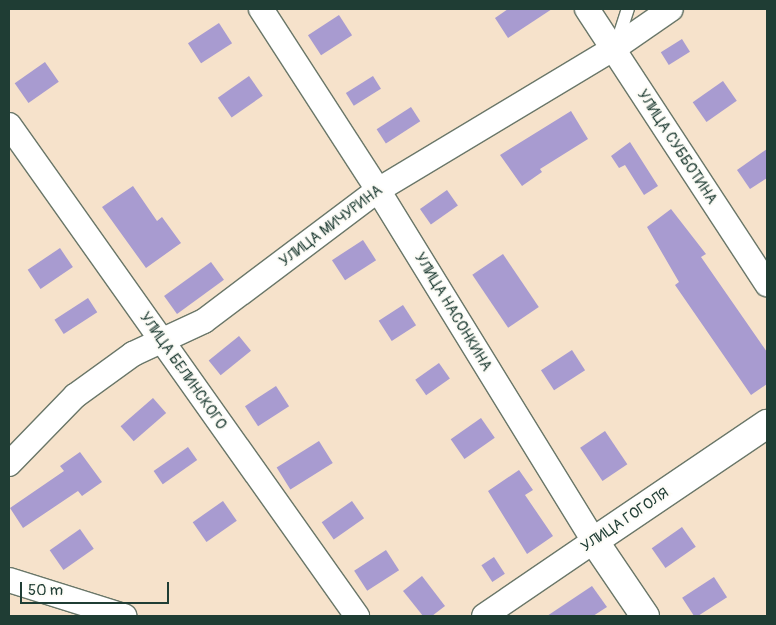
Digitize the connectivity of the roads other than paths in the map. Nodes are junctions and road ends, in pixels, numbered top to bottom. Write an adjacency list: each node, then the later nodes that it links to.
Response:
1 (261, 9): 7 (street, УЛИЦА НАСОНКИНА)
2 (587, 9): 5 (street, УЛИЦА СУББОТИНА)
3 (628, 9): 5 (lane)
4 (671, 9): 5 (street, УЛИЦА МИЧУРИНА)
5 (620, 44): 7 (street, УЛИЦА МИЧУРИНА); 8 (street, УЛИЦА СУББОТИНА)
6 (9, 125): 9 (street, УЛИЦА БЕЛИНСКОГО)
7 (378, 190): 9 (street, УЛИЦА МИЧУРИНА); 12 (street, УЛИЦА НАСОНКИНА)
8 (767, 284)
9 (162, 341): 11 (street, УЛИЦА МИЧУРИНА); 15 (street, УЛИЦА БЕЛИНСКОГО)
10 (767, 424): 12 (street, УЛИЦА ГОГОЛЯ)
11 (9, 464)
12 (594, 541): 16 (street, УЛИЦА ГОГОЛЯ); 17 (street, УЛИЦА НАСОНКИНА)
13 (9, 580): 14 (street)
14 (124, 616)
15 (357, 616)
16 (484, 616)
17 (645, 616)

